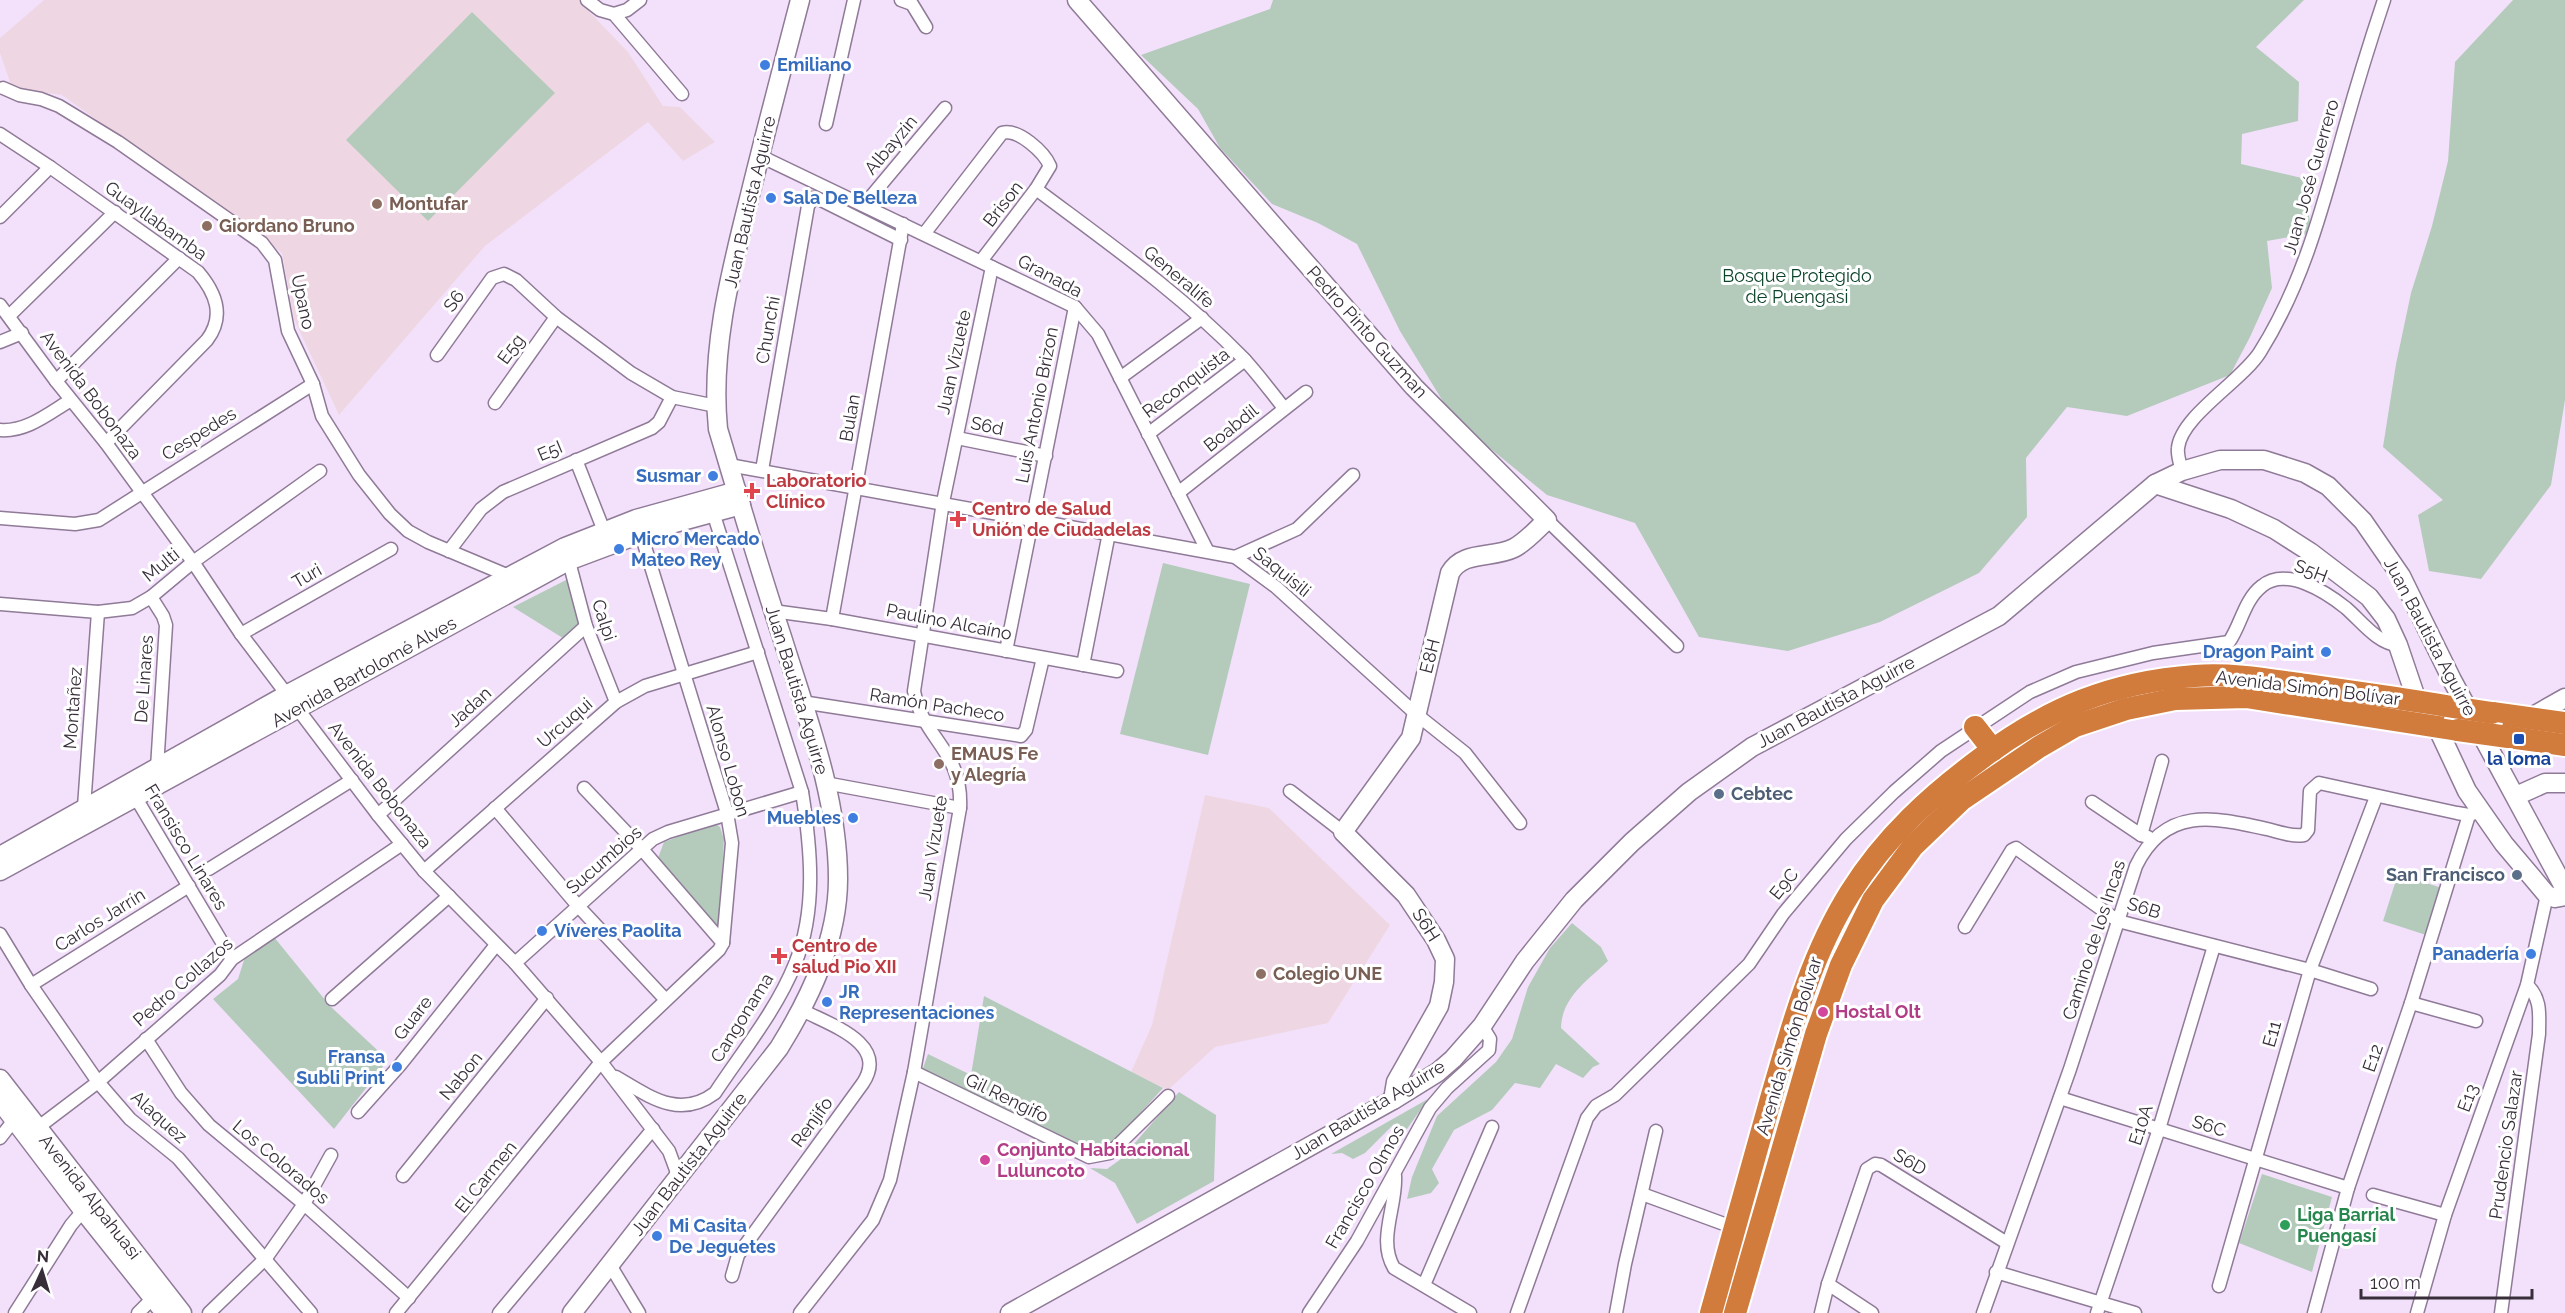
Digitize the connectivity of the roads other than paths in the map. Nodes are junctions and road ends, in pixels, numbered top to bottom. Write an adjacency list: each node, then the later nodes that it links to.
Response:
1 (587, 0): 8 (street)
2 (640, 0): 8 (street)
3 (800, 0): 15 (main road, Juan Bautista Aguirre)
4 (854, 0): 13 (street)
5 (902, 0): 9 (street)
6 (1077, 0): 64 (main road, Pedro Pinto Guzman)
7 (2384, 0): 53 (street, Juan José Guerrero)
8 (614, 14): 11 (street)
9 (926, 27)
10 (1, 87): 37 (street, Upano)
11 (682, 94)
12 (945, 108): 18 (street, Albayzin)
13 (826, 124)
14 (0, 134): 16 (street, Guayllabamba)
15 (760, 156): 18 (street, Granada); 42 (main road, Juan Bautista Aguirre)
16 (50, 167): 19 (street, Guayllabamba); 20 (street)
17 (1036, 189): 22 (street, Brison); 25 (street, Brison); 30 (street, Generalife)
18 (864, 205): 21 (street, Granada)
19 (115, 212): 24 (street, Guayllabamba); 28 (street)
20 (0, 217)
21 (903, 224): 22 (street, Granada); 23 (street, Bulan)
22 (924, 234): 25 (street, Granada)
23 (901, 240): 51 (street, Chunchi); 56 (street, Bulan)
24 (179, 258): 36 (street); 47 (street, Guayllabamba)
25 (986, 264): 27 (street, Granada); 46 (street, Juan Vizuete)
26 (0, 305): 28 (street, Avenida Bobonaza)
27 (1075, 307): 35 (street, Granada); 48 (street, Luis Antonio Brizon)
28 (10, 315): 31 (street, Avenida Bobonaza)
29 (556, 316): 33 (street, S6); 39 (street); 41 (street, E5g)
30 (1202, 318): 34 (street, Generalife); 35 (street)
31 (22, 333): 32 (street); 36 (street, Avenida Bobonaza)
32 (0, 342)
33 (437, 355)
34 (1245, 360): 43 (street, Generalife); 45 (street, Reconquista)
35 (1120, 378): 45 (street, Granada)
36 (56, 381): 40 (street, Avenida Bobonaza)
37 (313, 384): 57 (street, Cespedes); 70 (street, Upano)
38 (1306, 392): 43 (street, Boabdil)
39 (672, 397): 42 (street); 49 (street, E5I)
40 (71, 400): 44 (street); 47 (street, Avenida Bobonaza)
41 (495, 403)
42 (716, 405): 50 (main road, Juan Bautista Aguirre)
43 (1284, 408): 58 (street, Boabdil)
44 (0, 430)
45 (1148, 434): 58 (street, Granada)
46 (957, 438): 48 (street, S6d); 60 (street, Juan Vizuete)
47 (106, 443): 57 (street, Avenida Bobonaza)
48 (1046, 456): 63 (street, Luis Antonio Brizon)
49 (576, 460): 65 (street); 70 (street, E5I)
50 (729, 465): 51 (street, Saquisili); 59 (main road, Juan Bautista Aguirre)
51 (762, 470): 56 (street, Saquisili)
52 (320, 471): 73 (street, Multi)
53 (2182, 471): 55 (main road, Juan Bautista Aguirre); 114 (main road, Juan Bautista Aguirre)
54 (1353, 475): 72 (street)
55 (2155, 484): 84 (main road); 156 (main road, Juan Bautista Aguirre)
56 (855, 487): 60 (street, Saquisili); 79 (street, Bulan)
57 (141, 492): 62 (street, Cespedes); 73 (street, Avenida Bobonaza)
58 (1178, 493): 69 (street, Granada)
59 (739, 498): 61 (main road, Avenida Bartolomé Alves); 77 (main road, Juan Bautista Aguirre)
60 (943, 502): 63 (street, Saquisili); 82 (street, Juan Vizuete)
61 (711, 506): 65 (main road, Avenida Bartolomé Alves); 67 (main road, Avenida Bartolomé Alves); 87 (street, Cangonama)
62 (0, 518)
63 (1034, 519): 66 (street, Saquisili); 86 (street, Luis Antonio Brizon)
64 (1547, 520): 85 (street, Pedro Pinto Guzman); 97 (main road, E8H)
65 (604, 531): 71 (main road, Avenida Bartolomé Alves)
66 (1109, 533): 69 (street, Saquisili); 89 (street)
67 (640, 534): 71 (main road, Avenida Bartolomé Alves); 91 (street, Alonso Lobon)
68 (390, 549): 81 (street, Turi)
69 (1207, 550): 72 (street, Saquisili)
70 (449, 551): 74 (street, Upano)
71 (567, 554): 74 (main road, Avenida Bartolomé Alves); 80 (street, Calpi); 93 (main road, Avenida Bartolomé Alves)
72 (1234, 557): 97 (street, Saquisili)
73 (193, 562): 75 (street, Multi); 81 (street, Avenida Bobonaza)
74 (509, 576): 93 (main road, Avenida Bartolomé Alves)
75 (151, 597): 78 (street, Multi); 106 (street, De Linares)
76 (0, 604): 78 (street, Multi)
77 (773, 611): 79 (street, Paulino Alcaíno); 96 (main road, Juan Bautista Aguirre)
78 (98, 612): 117 (street, Montañez)
79 (832, 619): 82 (street, Paulino Alcaíno)
80 (586, 626): 95 (street, Calpi); 122 (street, Jadan)
81 (241, 634): 93 (street, Avenida Bobonaza)
82 (921, 635): 86 (street, Paulino Alcaíno); 99 (street, Juan Vizuete)
83 (2229, 642): 84 (street, S5H); 101 (street, E9C)
84 (2398, 645): 94 (main road)
85 (1677, 646)
86 (1006, 651): 88 (street, Paulino Alcaíno)
87 (758, 652): 91 (street, Urcuqui); 113 (street, Cangonama)
88 (1043, 658): 89 (street, Paulino Alcaíno); 99 (street, Ramón Pacheco)
89 (1083, 665): 90 (street, Paulino Alcaíno)
90 (1117, 671)
91 (684, 674): 95 (street, Urcuqui); 120 (street, Alonso Lobon)
92 (2565, 698): 98 (main road)
93 (293, 701): 106 (main road, Avenida Bartolomé Alves); 107 (street, Avenida Bobonaza); 111 (main road, Avenida Bartolomé Alves)
94 (2417, 701): 98 (highway, Avenida Simón Bolívar, bridge); 104 (highway, Avenida Simón Bolívar)
95 (616, 702): 118 (street, Urcuqui)
96 (802, 702): 99 (street, Ramón Pacheco); 108 (main road, Juan Bautista Aguirre)
97 (1416, 714): 123 (street, Saquisili); 124 (main road, E8H)
98 (2528, 718): 100 (highway, Avenida Simón Bolívar)
99 (924, 721): 119 (street, Juan Vizuete)
100 (2565, 723)
101 (1975, 727): 104 (highway); 214 (street, E9C)
102 (2448, 728): 103 (highway, Avenida Simón Bolívar, bridge); 121 (main road); 217 (highway, Avenida Simón Bolívar)
103 (2565, 745)
104 (1993, 750): 188 (highway, Avenida Simón Bolívar)
105 (2162, 761): 125 (street)
106 (157, 768): 111 (main road, Avenida Bartolomé Alves)
107 (352, 780): 122 (street, Avenida Bobonaza); 130 (street)
108 (825, 783): 119 (street); 154 (main road, Juan Bautista Aguirre)
109 (2565, 783): 114 (main road)
110 (584, 788): 128 (street)
111 (132, 791): 117 (main road, Avenida Bartolomé Alves); 131 (main road, Avenida Bartolomé Alves); 133 (street, Fransisco Linares)
112 (1290, 791): 124 (street, S6H)
113 (802, 792): 120 (street, Sucumbios); 160 (street, Cangonama)
114 (2516, 796): 134 (main road, Juan Bautista Aguirre)
115 (2376, 797): 121 (street, Camino de los Incas); 126 (street, Camino de los Incas); 146 (street, E11)
116 (2092, 802): 125 (street)
117 (84, 807): 129 (main road, Avenida Bartolomé Alves)
118 (495, 808): 132 (street, Urcuqui); 137 (street)
119 (960, 808): 159 (street, Juan Vizuete)
120 (727, 813): 128 (street, Sucumbios); 141 (street, Alonso Lobon)
121 (2475, 813): 135 (main road); 153 (street, E12)
122 (378, 815): 127 (street, Avenida Bobonaza)
123 (1520, 823)
124 (1343, 832): 165 (main road, S6H)
125 (2141, 835): 126 (street)
126 (2155, 839): 138 (street, Camino de los Incas)
127 (402, 844): 132 (street, Avenida Bobonaza); 144 (street, Pedro Collazos)
128 (641, 848): 137 (street, Sucumbios); 141 (street)
129 (0, 856)
130 (209, 869)
131 (0, 871)
132 (424, 871): 136 (street, Avenida Bobonaza)
133 (189, 886): 144 (street, Fransisco Linares); 147 (street, Carlos Jarrín)
134 (2565, 889)
135 (2556, 895): 148 (street, E13)
136 (449, 896): 142 (street, Avenida Bobonaza); 151 (street)
137 (578, 906): 145 (street, Sucumbios); 152 (street)
138 (2118, 921): 139 (street, S6B); 143 (street, S6B); 164 (street, Camino de los Incas)
139 (1965, 927)
140 (0, 934): 147 (street, Alaquez)
141 (723, 943): 152 (street)
142 (496, 945): 145 (street, Avenida Bobonaza); 167 (street, Guare)
143 (2214, 946): 146 (street, S6B); 171 (street, E10A)
144 (232, 959): 157 (street, Pedro Collazos)
145 (515, 963): 150 (street, Avenida Bobonaza)
146 (2310, 970): 149 (street, S6B); 178 (street, E11)
147 (31, 985): 162 (street, Alaquez)
148 (2527, 986): 187 (street, E13); 224 (street, Prudencio Salazar)
149 (2372, 988)
150 (547, 998): 158 (street, Avenida Bobonaza); 180 (street, Nabon)
151 (332, 999)
152 (665, 999): 158 (street)
153 (2411, 1003): 155 (street); 182 (street, E12)
154 (802, 1010): 177 (main road, Juan Bautista Aguirre); 193 (street, Renjifo)
155 (2476, 1021)
156 (1482, 1026): 165 (main road, Juan Bautista Aguirre); 179 (street, Francisco Olmos)
157 (146, 1039): 162 (street, Pedro Collazos); 185 (street, Los Colorados)
158 (601, 1062): 160 (street, Avenida Bobonaza); 198 (street, El Carmen)
159 (914, 1072): 163 (street, Gil Rengifo); 211 (street, Juan Vizuete)
160 (609, 1073): 170 (street, Avenida Bobonaza)
161 (0, 1079): 168 (main road, Avenida Alpahuasi)
162 (98, 1082): 173 (street, Pedro Collazos); 190 (street, Alaquez)
163 (1168, 1096)
164 (2060, 1098): 171 (street, S6C); 189 (street, Camino de los Incas)
165 (1393, 1100): 212 (main road, Juan Bautista Aguirre)
166 (0, 1101): 168 (main road, Avenida Alpahuasi)
167 (358, 1112)
168 (19, 1115): 173 (main road, Avenida Alpahuasi); 174 (street)
169 (1492, 1127): 195 (street)
170 (653, 1129): 175 (street, Avenida Bobonaza); 208 (street)
171 (2159, 1129): 178 (street, S6C); 199 (street, E10A)
172 (1656, 1131): 183 (street)
173 (32, 1133): 186 (main road, Avenida Alpahuasi)
174 (0, 1138)
175 (669, 1151): 177 (street); 181 (street, Avenida Bobonaza)
176 (331, 1155): 185 (street)
177 (696, 1156): 181 (main road, Juan Bautista Aguirre)
178 (2254, 1160): 182 (street, S6C); 196 (street, E11)
179 (1396, 1172): 195 (street); 200 (street, Francisco Olmos)
180 (403, 1176)
181 (677, 1179): 191 (main road, Juan Bautista Aguirre)
182 (2348, 1188): 222 (street, E12)
183 (1642, 1194): 188 (street); 215 (street)
184 (2373, 1195): 187 (street)
185 (304, 1204): 190 (street); 198 (street, Los Colorados)
186 (87, 1205): 197 (main road, Avenida Alpahuasi); 201 (street); 204 (main road, Avenida Alpahuasi)
187 (2445, 1215): 223 (street, E13)
188 (1735, 1228): 216 (highway, Avenida Simón Bolívar)
189 (2007, 1243): 192 (street, Camino de los Incas); 194 (street, S6D)
190 (266, 1258): 205 (street); 206 (street, Alaquez)
191 (610, 1265): 209 (main road, Juan Bautista Aguirre); 210 (street)
192 (1996, 1272): 199 (street); 220 (street, Camino de los Incas)
193 (732, 1276)
194 (1828, 1284): 218 (street); 219 (street)
195 (1424, 1285): 213 (street)
196 (2219, 1286)
197 (153, 1298): 202 (street); 203 (main road, Avenida Alpahuasi)
198 (409, 1298): 207 (street, El Carmen)
199 (2099, 1308): 221 (street)
200 (1314, 1311)
201 (15, 1313)
202 (138, 1313)
203 (165, 1313)
204 (182, 1313)
205 (209, 1313)
206 (311, 1313)
207 (396, 1313)
208 (499, 1313)
209 (572, 1313)
210 (639, 1313)
211 (800, 1313)
212 (1010, 1313)
213 (1470, 1313)
214 (1517, 1313)
215 (1616, 1313)
216 (1711, 1313)
217 (1736, 1313)
218 (1821, 1313)
219 (1872, 1313)
220 (1983, 1313)
221 (2135, 1313)
222 (2314, 1313)
223 (2417, 1313)
224 (2501, 1313)

